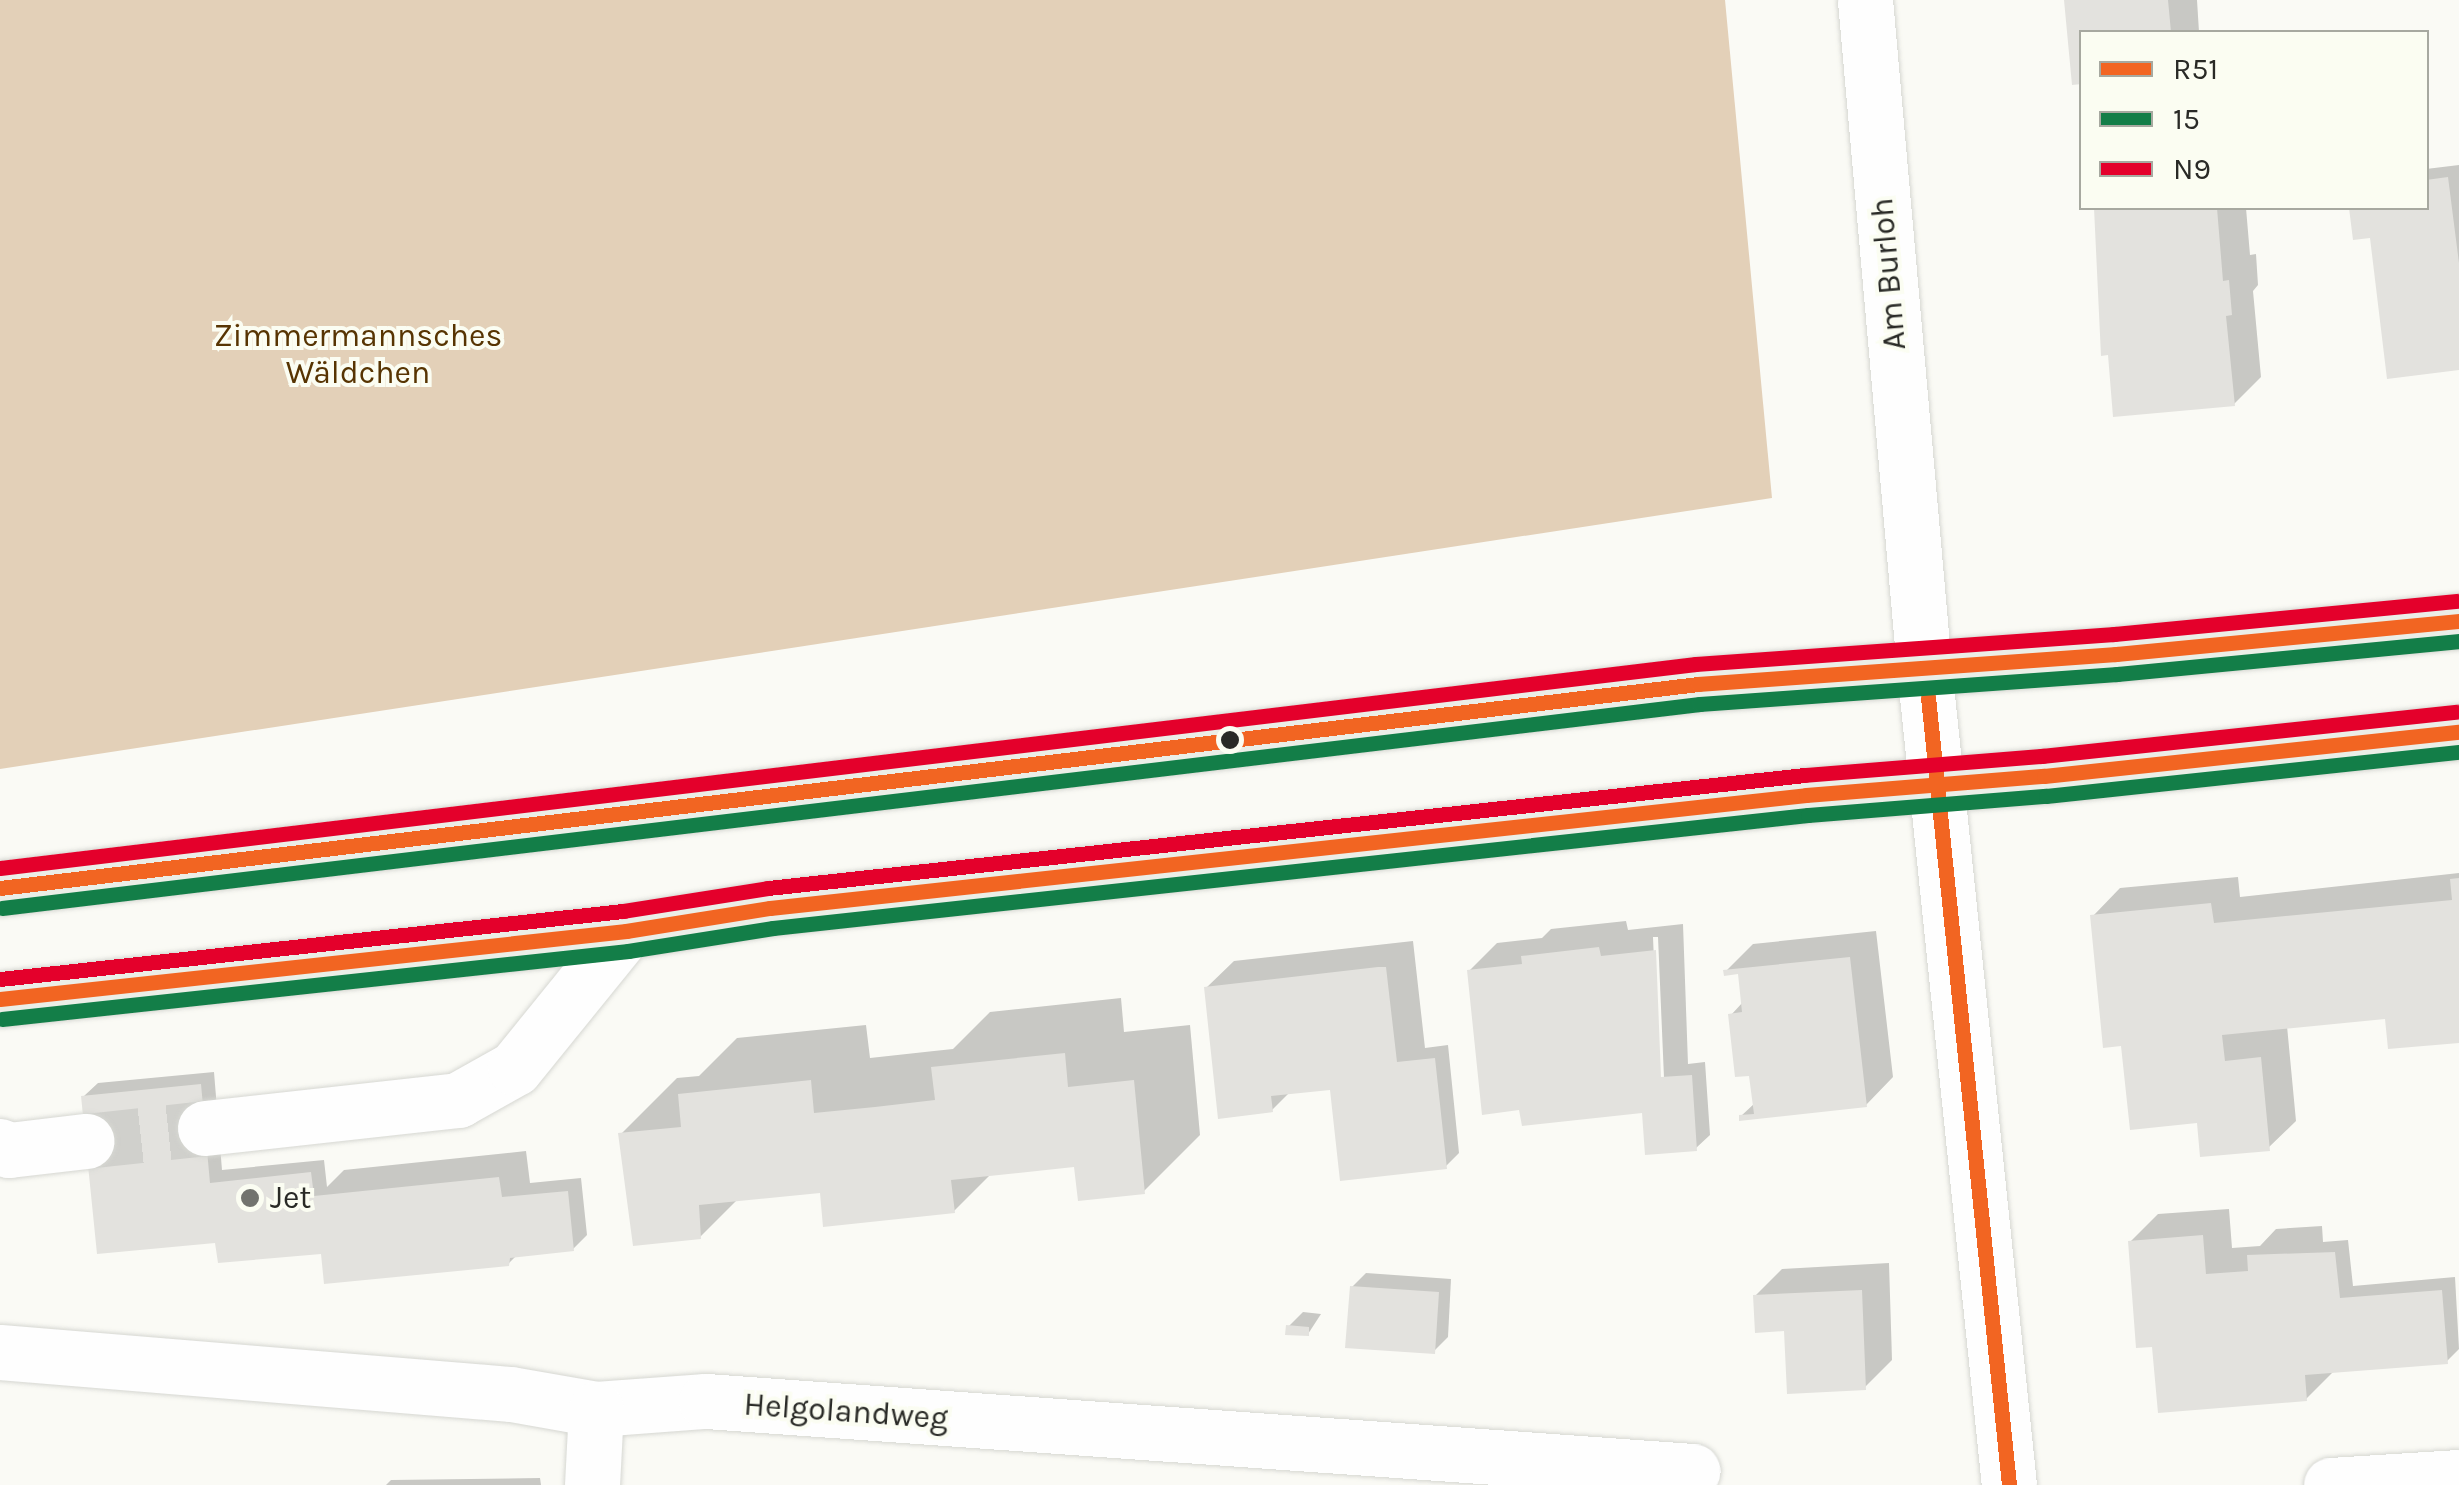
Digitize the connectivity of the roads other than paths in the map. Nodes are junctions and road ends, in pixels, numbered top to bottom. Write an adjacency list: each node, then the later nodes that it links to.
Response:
1 (1865, 0): 3 (street, Am Burloh)
2 (2459, 621): 3 (main road)
3 (1924, 667): 5 (street, Am Burloh); 6 (main road)
4 (2459, 732): 5 (main road)
5 (1938, 784): 7 (main road); 17 (street, Am Burloh)
6 (0, 888)
7 (626, 930): 8 (main road); 9 (street)
8 (0, 999)
9 (205, 1128)
10 (86, 1141): 11 (street)
11 (0, 1146)
12 (0, 1352): 13 (street, Helgolandweg)
13 (596, 1409): 14 (street, Helgolandweg); 16 (street)
14 (1694, 1470)
15 (2459, 1476): 18 (street)
16 (592, 1485)
17 (2009, 1485)
18 (2331, 1485)

